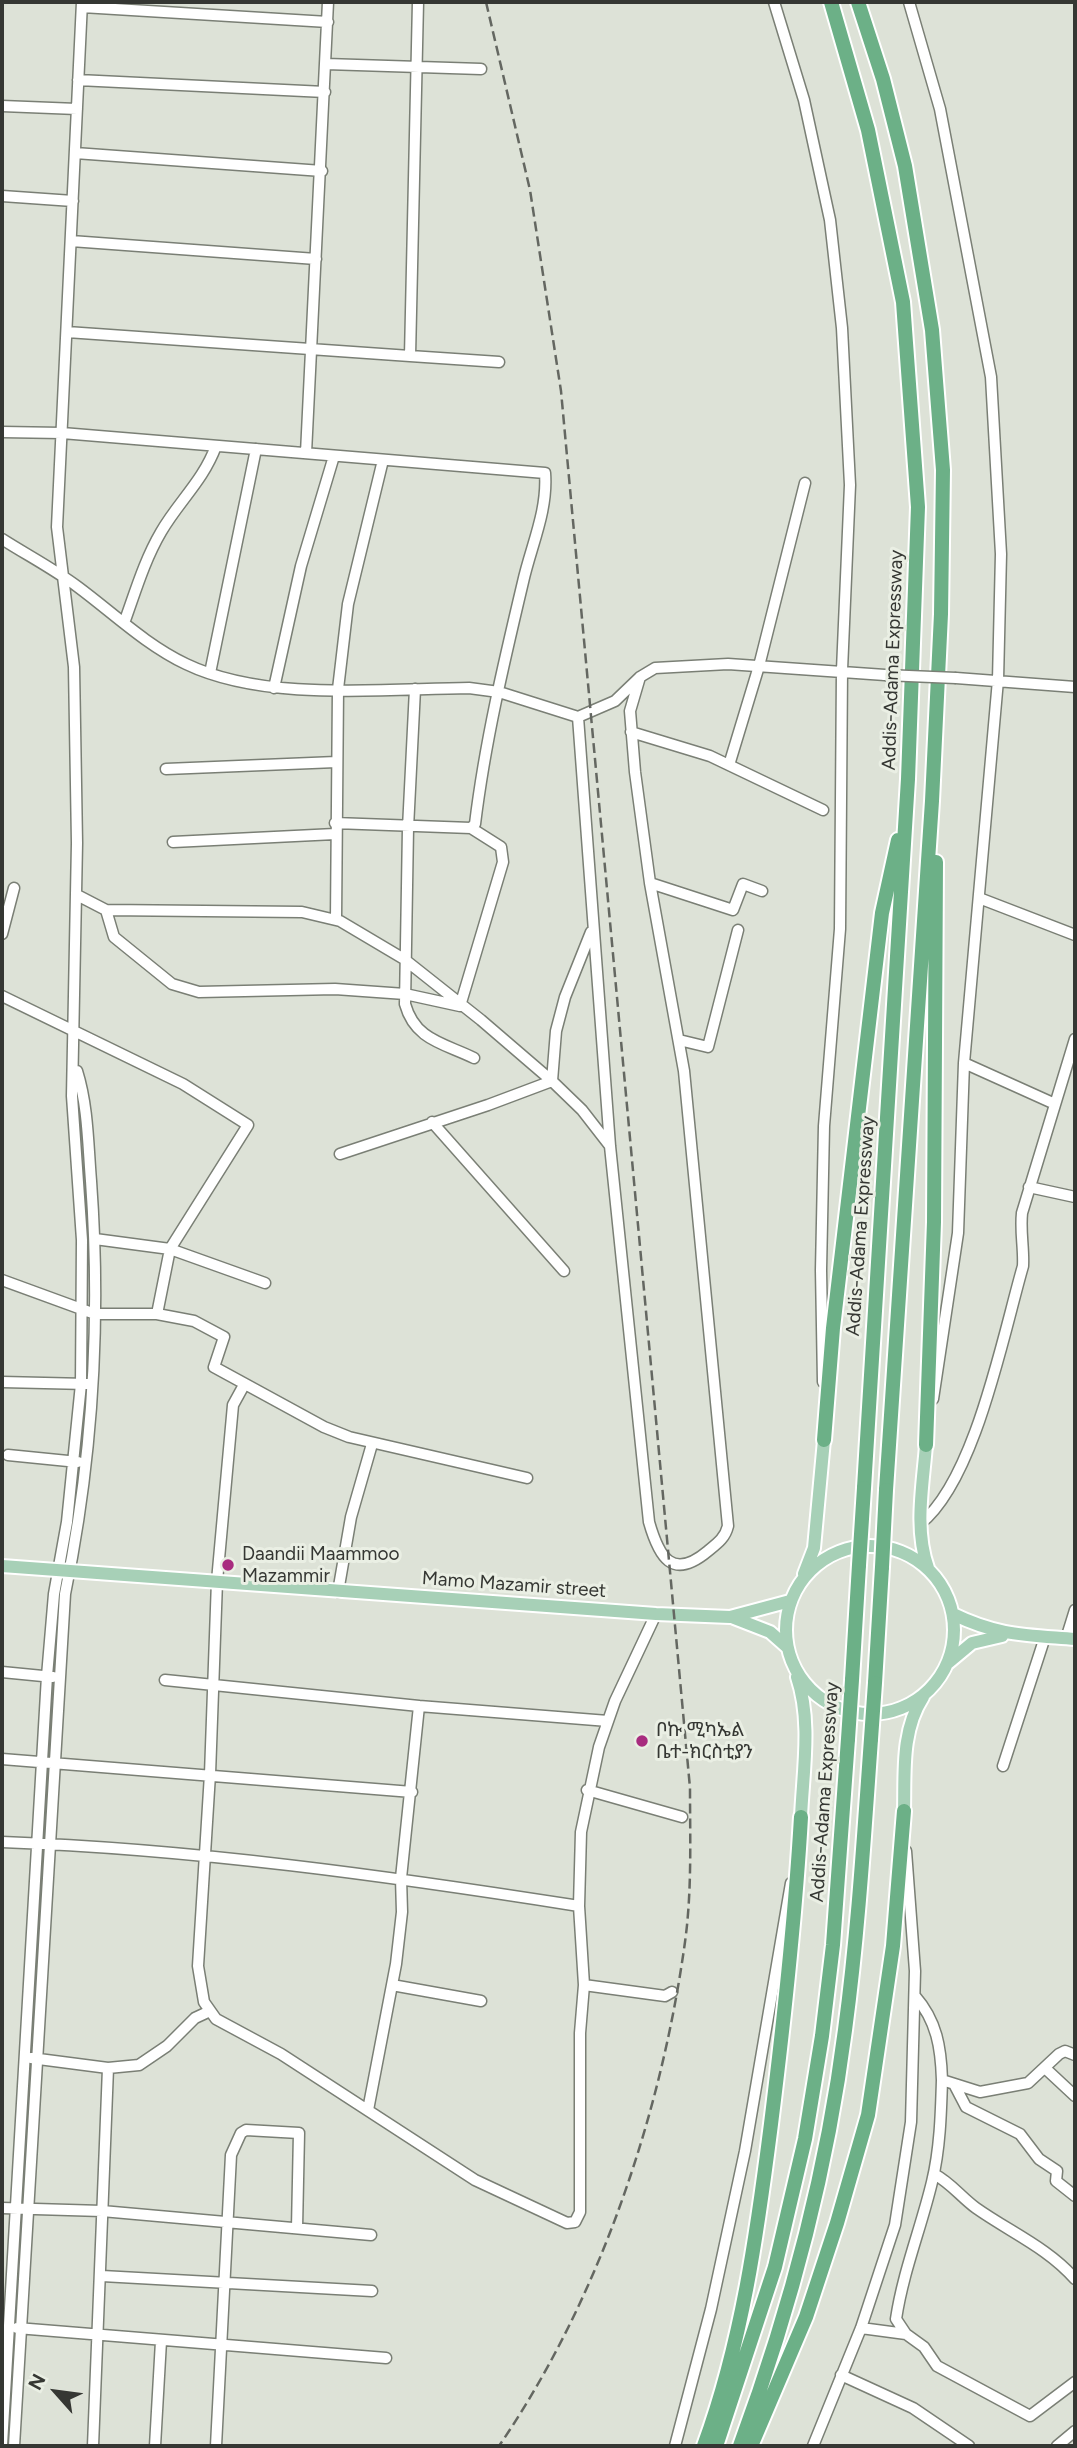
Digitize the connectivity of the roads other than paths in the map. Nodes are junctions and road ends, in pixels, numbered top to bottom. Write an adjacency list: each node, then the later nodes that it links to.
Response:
1 (328, 2): 8 (street)
2 (418, 2): 10 (street)
3 (774, 2): 38 (street)
4 (831, 2): 52 (highway, Addis-Adama Expressway)
5 (858, 2): 53 (highway)
6 (909, 2): 41 (street)
7 (82, 4): 8 (street); 12 (street)
8 (328, 22): 9 (street)
9 (326, 64): 10 (street); 13 (street)
10 (416, 67): 11 (street); 24 (street)
11 (481, 69)
12 (78, 80): 13 (street); 15 (street)
13 (325, 92): 17 (street)
14 (2, 106): 15 (street)
15 (77, 109): 16 (street)
16 (75, 153): 17 (street); 19 (street)
17 (322, 170): 21 (street)
18 (2, 196): 19 (street)
19 (73, 201): 20 (street)
20 (71, 241): 21 (street); 22 (street)
21 (316, 259): 23 (street)
22 (67, 332): 23 (street); 27 (street)
23 (310, 351): 24 (street); 30 (street)
24 (410, 356): 25 (street)
25 (499, 362)
26 (2, 432): 27 (street)
27 (62, 433): 28 (street); 35 (street)
28 (216, 446): 29 (street); 36 (street)
29 (256, 449): 30 (street); 39 (street)
30 (306, 453): 31 (street)
31 (334, 456): 32 (street); 42 (street)
32 (383, 460): 44 (street); 46 (street)
33 (805, 483): 37 (street)
34 (2, 539): 35 (street)
35 (64, 577): 36 (street); 62 (street)
36 (124, 623): 39 (street)
37 (759, 666): 38 (street); 40 (street); 50 (street)
38 (842, 670): 41 (street, bridge); 99 (street)
39 (210, 673): 42 (street)
40 (640, 677): 47 (street); 48 (street)
41 (998, 680): 43 (street); 63 (street)
42 (274, 688): 44 (street)
43 (1075, 688)
44 (338, 689): 45 (street); 49 (street)
45 (415, 689): 46 (street); 55 (street)
46 (499, 692): 47 (street); 56 (street)
47 (578, 717): 66 (street)
48 (631, 732): 50 (street); 59 (street)
49 (336, 762): 51 (street); 57 (street)
50 (729, 765): 54 (street)
51 (166, 769)
52 (907, 801): 99 (highway); 194 (highway, Addis-Adama Expressway, bridge)
53 (932, 801): 101 (highway); 195 (highway, bridge)
54 (823, 810)
55 (408, 828): 56 (street); 57 (street); 70 (street)
56 (471, 828): 73 (street)
57 (335, 829): 58 (street); 65 (street)
58 (173, 842)
59 (650, 883): 61 (street); 76 (street)
60 (14, 888): 68 (street)
61 (762, 891)
62 (77, 895): 64 (street); 74 (street)
63 (979, 898): 69 (street); 79 (street)
64 (106, 911): 65 (street); 71 (street)
65 (336, 919): 70 (street)
66 (593, 925): 80 (street); 83 (street)
67 (738, 930): 76 (street)
68 (2, 934)
69 (1075, 935)
70 (404, 959): 71 (street); 73 (street)
71 (405, 994): 73 (street); 77 (street)
72 (2, 996): 74 (street)
73 (460, 1006): 80 (street)
74 (75, 1033): 78 (street); 88 (street)
75 (1075, 1039): 81 (street)
76 (678, 1040): 83 (street)
77 (474, 1058)
78 (75, 1063): 87 (street); 92 (street)
79 (964, 1063): 81 (street); 101 (street)
80 (552, 1081): 82 (street); 83 (street)
81 (1055, 1104): 85 (street)
82 (432, 1122): 84 (street); 89 (street)
83 (610, 1146)
84 (340, 1154)
85 (1029, 1186): 86 (street); 106 (street)
86 (1075, 1197)
87 (95, 1239): 88 (street); 93 (street)
88 (170, 1249): 91 (street); 94 (street)
89 (564, 1270)
90 (2, 1280): 92 (street)
91 (265, 1283)
92 (82, 1310): 93 (street); 96 (street)
93 (95, 1314): 94 (street); 97 (street)
94 (157, 1314): 98 (street)
95 (2, 1382): 96 (street)
96 (81, 1384): 97 (street); 103 (street)
97 (94, 1385): 104 (street)
98 (244, 1385): 100 (street); 111 (street)
99 (824, 1440): 110 (main road)
100 (372, 1444): 105 (street); 112 (street)
101 (926, 1445): 106 (main road)
102 (8, 1455): 103 (street)
103 (74, 1461): 104 (street); 108 (street)
104 (86, 1462): 108 (street)
105 (527, 1478)
106 (920, 1524): 109 (main road)
107 (2, 1566): 108 (main road, Mamo Mazamir street)
108 (64, 1570): 111 (main road, Mamo Mazamir street); 125 (street); 126 (street)
109 (930, 1572): 110 (main road); 116 (main road)
110 (803, 1578): 113 (main road)
111 (217, 1581): 112 (main road, Mamo Mazamir street); 128 (street)
112 (338, 1592): 115 (main road, Mamo Mazamir street)
113 (790, 1601): 117 (main road); 121 (main road)
114 (1075, 1610): 120 (street)
115 (656, 1614): 117 (main road, Mamo Mazamir street); 131 (street)
116 (953, 1614): 118 (main road); 122 (main road)
117 (730, 1617): 121 (main road)
118 (1009, 1635): 119 (main road); 122 (main road)
119 (1045, 1637): 120 (main road); 135 (street)
120 (1071, 1639)
121 (787, 1647): 123 (main road)
122 (946, 1665): 129 (main road)
123 (794, 1667): 129 (main road); 141 (main road)
124 (2, 1672): 125 (street)
125 (47, 1676): 126 (street); 133 (street)
126 (60, 1677): 134 (street)
127 (165, 1680): 128 (street)
128 (213, 1685): 130 (street); 136 (street)
129 (927, 1691): 139 (main road)
130 (419, 1706): 131 (street); 138 (street)
131 (608, 1721): 137 (street)
132 (2, 1759): 133 (street)
133 (42, 1761): 134 (street); 143 (street)
134 (55, 1762): 136 (street); 144 (street)
135 (1003, 1766)
136 (211, 1774): 138 (street); 145 (street)
137 (587, 1790): 140 (street); 147 (street)
138 (412, 1792): 146 (street)
139 (904, 1811): 151 (street); 196 (highway)
140 (682, 1817)
141 (801, 1817): 192 (street); 193 (highway)
142 (2, 1842): 143 (street)
143 (38, 1843): 144 (street); 155 (street)
144 (50, 1844): 145 (street); 156 (street)
145 (205, 1858): 146 (street); 153 (street)
146 (401, 1878): 147 (street); 149 (street)
147 (579, 1906): 148 (street)
148 (584, 1984): 150 (street); 162 (street)
149 (392, 1985): 152 (street); 162 (street)
150 (672, 1992)
151 (915, 1996): 159 (street); 178 (street)
152 (481, 2001)
153 (210, 2011): 157 (street); 162 (street)
154 (1075, 2055): 158 (street)
155 (24, 2057): 156 (street); 167 (street)
156 (37, 2059): 157 (street); 166 (street)
157 (108, 2068): 168 (street)
158 (1046, 2069): 160 (street); 161 (street)
159 (942, 2080): 160 (street); 163 (street)
160 (954, 2084): 164 (street)
161 (1075, 2096)
162 (368, 2110)
163 (933, 2174): 173 (street); 179 (street)
164 (1075, 2196)
165 (2, 2208): 167 (street)
166 (28, 2208): 167 (street); 168 (street); 177 (street)
167 (15, 2209): 176 (street)
168 (102, 2211): 169 (street); 172 (street)
169 (227, 2222): 170 (street); 170 (street); 174 (street)
170 (297, 2228): 171 (street)
171 (371, 2235)
172 (102, 2276): 174 (street); 180 (street)
173 (1075, 2279)
174 (224, 2284): 175 (street); 182 (street)
175 (372, 2291)
176 (5, 2328): 177 (street); 187 (street)
177 (21, 2328): 180 (street); 188 (street)
178 (861, 2328): 179 (street); 184 (street)
179 (906, 2334): 185 (street)
180 (99, 2336): 181 (street); 189 (street)
181 (161, 2340): 182 (street); 190 (street)
182 (221, 2343): 183 (street); 191 (street)
183 (386, 2358)
184 (841, 2375): 197 (street); 198 (street)
185 (1075, 2382)
186 (1075, 2431): 199 (street)
187 (2, 2445)
188 (14, 2446)
189 (93, 2446)
190 (155, 2446)
191 (216, 2446)
192 (675, 2446)
193 (704, 2446)
194 (716, 2446)
195 (740, 2446)
196 (751, 2446)
197 (813, 2446)
198 (969, 2446)
199 (1057, 2446)

